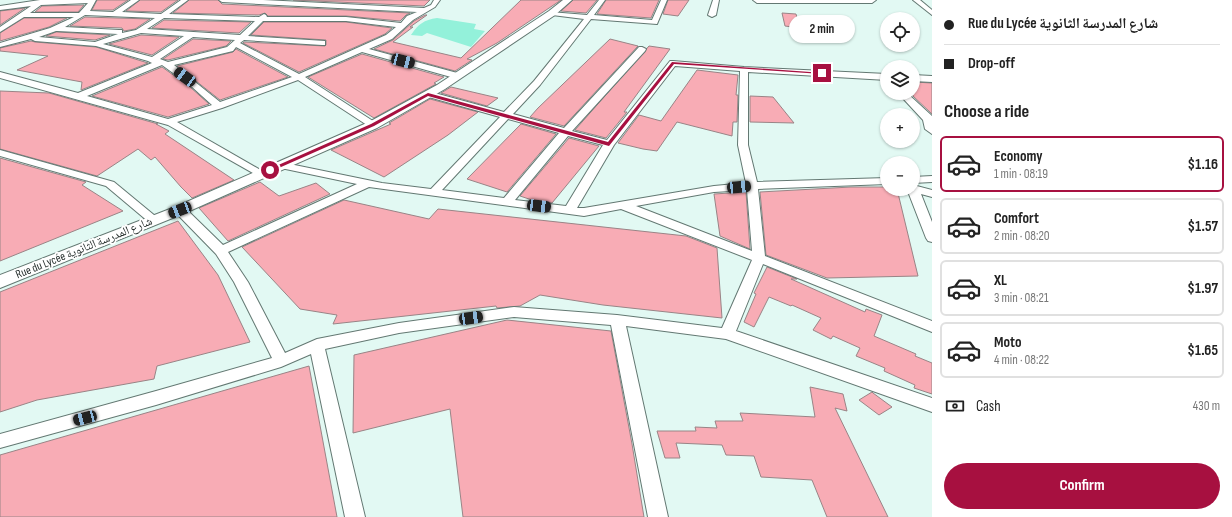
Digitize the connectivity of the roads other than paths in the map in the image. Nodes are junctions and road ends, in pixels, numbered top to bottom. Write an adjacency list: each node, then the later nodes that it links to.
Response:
1 (136, 0): 20 (street)
2 (185, 0): 24 (street)
3 (222, 0): 15 (street)
4 (437, 0): 18 (street)
5 (568, 0): 21 (street, Rue du Lycée شارع المدرسة الثانوية)
6 (602, 0): 26 (street)
7 (664, 0): 26 (street)
8 (716, 0): 25 (street)
9 (757, 0): 10 (street)
10 (793, 0): 11 (street)
11 (843, 0): 12 (street)
12 (872, 0)
13 (916, 0): 19 (street)
14 (93, 1): 16 (street); 22 (street)
15 (280, 1): 18 (street); 27 (street)
16 (41, 2): 17 (street); 23 (street)
17 (0, 8)
18 (425, 10): 28 (street)
19 (930, 10)
20 (115, 13): 22 (street); 24 (street); 31 (street)
21 (552, 13): 26 (street); 44 (street, Rue du Lycée شارع المدرسة الثانوية)
22 (82, 14): 23 (street); 29 (street)
23 (22, 15): 30 (street)
24 (164, 15): 27 (street); 32 (street)
25 (712, 15)
26 (588, 18): 53 (street)
27 (262, 19): 28 (street); 35 (street)
28 (402, 24): 39 (street)
29 (55, 29): 31 (street); 34 (street)
30 (0, 30)
31 (87, 31): 32 (street)
32 (138, 32): 33 (street); 37 (street)
33 (190, 35): 35 (street); 41 (street)
34 (25, 38): 37 (street); 38 (street)
35 (239, 41): 36 (street); 41 (street); 45 (street)
36 (322, 42)
37 (96, 44): 41 (street)
38 (0, 45)
39 (361, 49): 44 (street); 45 (street)
40 (642, 49): 58 (street)
41 (160, 63): 50 (street); 52 (street)
42 (744, 69): 46 (street); 59 (street); 67 (street)
43 (0, 75): 50 (street)
44 (458, 76): 49 (street, Rue du Lycée شارع المدرسة الثانوية)
45 (299, 77): 52 (street); 56 (street)
46 (880, 77)
47 (920, 78): 48 (street)
48 (932, 79)
49 (428, 94): 53 (street); 56 (street, Rue du Lycée شارع المدرسة الثانوية)
50 (77, 97): 55 (street)
51 (910, 100): 54 (street)
52 (219, 106): 55 (street)
53 (505, 117): 58 (street); 69 (street)
54 (930, 119): 57 (street)
55 (168, 122): 62 (street)
56 (373, 125): 61 (street, Rue du Lycée شارع المدرسة الثانوية)
57 (932, 131)
58 (566, 133): 59 (street); 72 (street)
59 (609, 144): 75 (street)
60 (0, 153): 76 (street)
61 (280, 165): 62 (street, Rue du Lycée شارع المدرسة الثانوية); 66 (street)
62 (260, 174): 74 (street, Rue du Lycée شارع المدرسة الثانوية)
63 (932, 179): 64 (street)
64 (920, 180)
65 (880, 181): 67 (street)
66 (368, 184): 69 (street); 78 (street)
67 (752, 186): 73 (street); 79 (street)
68 (920, 191): 70 (street)
69 (433, 193): 72 (street)
70 (932, 194)
71 (916, 196): 77 (street)
72 (507, 202): 75 (street)
73 (624, 206): 75 (street); 79 (street)
74 (180, 210): 76 (street, Rue du Lycée شارع المدرسة الثانوية); 78 (street)
75 (570, 210)
76 (154, 220): 80 (street, Rue du Lycée شارع المدرسة الثانوية)
77 (932, 238)
78 (220, 252): 85 (street)
79 (759, 258): 82 (street); 83 (street)
80 (0, 282)
81 (617, 320): 83 (street); 84 (street); 89 (street)
82 (932, 327)
83 (727, 334): 86 (street)
84 (317, 345): 85 (street); 88 (street)
85 (281, 361): 87 (street)
86 (932, 405)
87 (0, 441)
88 (354, 517)
89 (658, 517)

